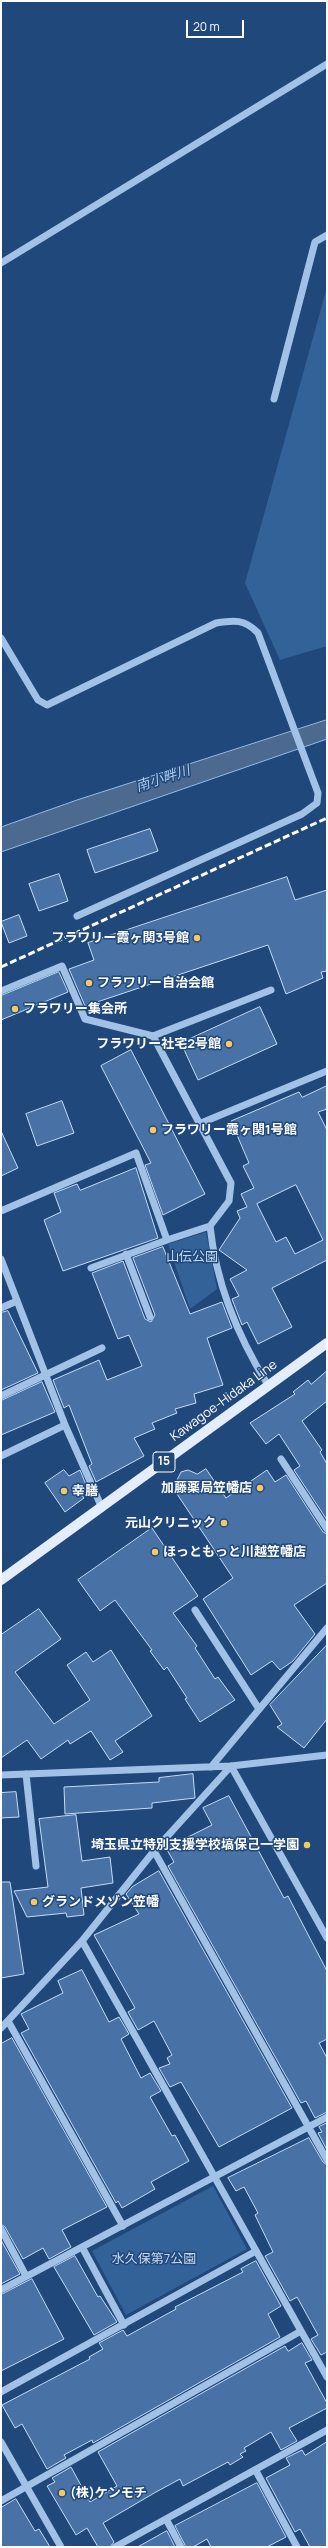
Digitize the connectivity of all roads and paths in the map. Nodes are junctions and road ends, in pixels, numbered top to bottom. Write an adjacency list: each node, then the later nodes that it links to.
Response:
1 (327, 64): 3 (street)
2 (327, 235): 4 (street)
3 (1, 263)
4 (274, 399)
5 (1, 638): 6 (street)
6 (76, 916)
7 (271, 990): 9 (street)
8 (1, 991): 9 (street)
9 (153, 1036): 11 (street)
10 (327, 1071): 11 (street)
11 (201, 1123): 13 (street)
12 (1, 1211): 14 (street)
13 (210, 1226): 14 (street); 24 (street)
14 (167, 1240): 15 (street)
15 (126, 1254): 17 (street); 20 (street)
16 (1, 1259): 18 (street)
17 (90, 1268)
18 (18, 1302): 19 (street); 23 (street)
19 (1, 1308)
20 (150, 1317)
21 (327, 1342): 24 (main road, Kawagoe-Hidaka Line / 15)
22 (102, 1348): 23 (street)
23 (45, 1376): 25 (street); 26 (street)
24 (268, 1385): 29 (main road, Kawagoe-Hidaka Line / 15)
25 (1, 1396)
26 (65, 1425): 27 (street); 29 (street)
27 (1, 1456)
28 (281, 1459): 30 (street)
29 (102, 1508): 31 (main road, Kawagoe-Hidaka Line / 15)
30 (327, 1529)
31 (1, 1580)
32 (195, 1610): 34 (street)
33 (327, 1628): 34 (street)
34 (259, 1709): 37 (street)
35 (327, 1755): 36 (street)
36 (231, 1766): 37 (street); 40 (street); 42 (street)
37 (211, 1767): 38 (street)
38 (26, 1774): 39 (street); 41 (street)
39 (1, 1775)
40 (154, 1851): 43 (street); 47 (street)
41 (36, 1866)
42 (327, 1938)
43 (82, 1940): 44 (street); 49 (street)
44 (8, 2021): 45 (street); 50 (street)
45 (1, 2028)
46 (327, 2117): 47 (street)
47 (309, 2128): 48 (street); 49 (street)
48 (327, 2160)
49 (216, 2178): 50 (street); 53 (street)
50 (123, 2226): 52 (street)
51 (1, 2229): 54 (street)
52 (82, 2247): 54 (street); 56 (street)
53 (256, 2251): 56 (street); 57 (street)
54 (26, 2276): 55 (street)
55 (1, 2290)
56 (124, 2326): 59 (street)
57 (301, 2331): 58 (street); 63 (street)
58 (327, 2377)
59 (1, 2392)
60 (327, 2430): 62 (street)
61 (1, 2442): 63 (street)
62 (256, 2471): 65 (street); 69 (street)
63 (25, 2488): 64 (street); 66 (street)
64 (1, 2502)
65 (166, 2519): 67 (street); 68 (street)
66 (61, 2547)
67 (115, 2547)
68 (181, 2547)
69 (297, 2547)

